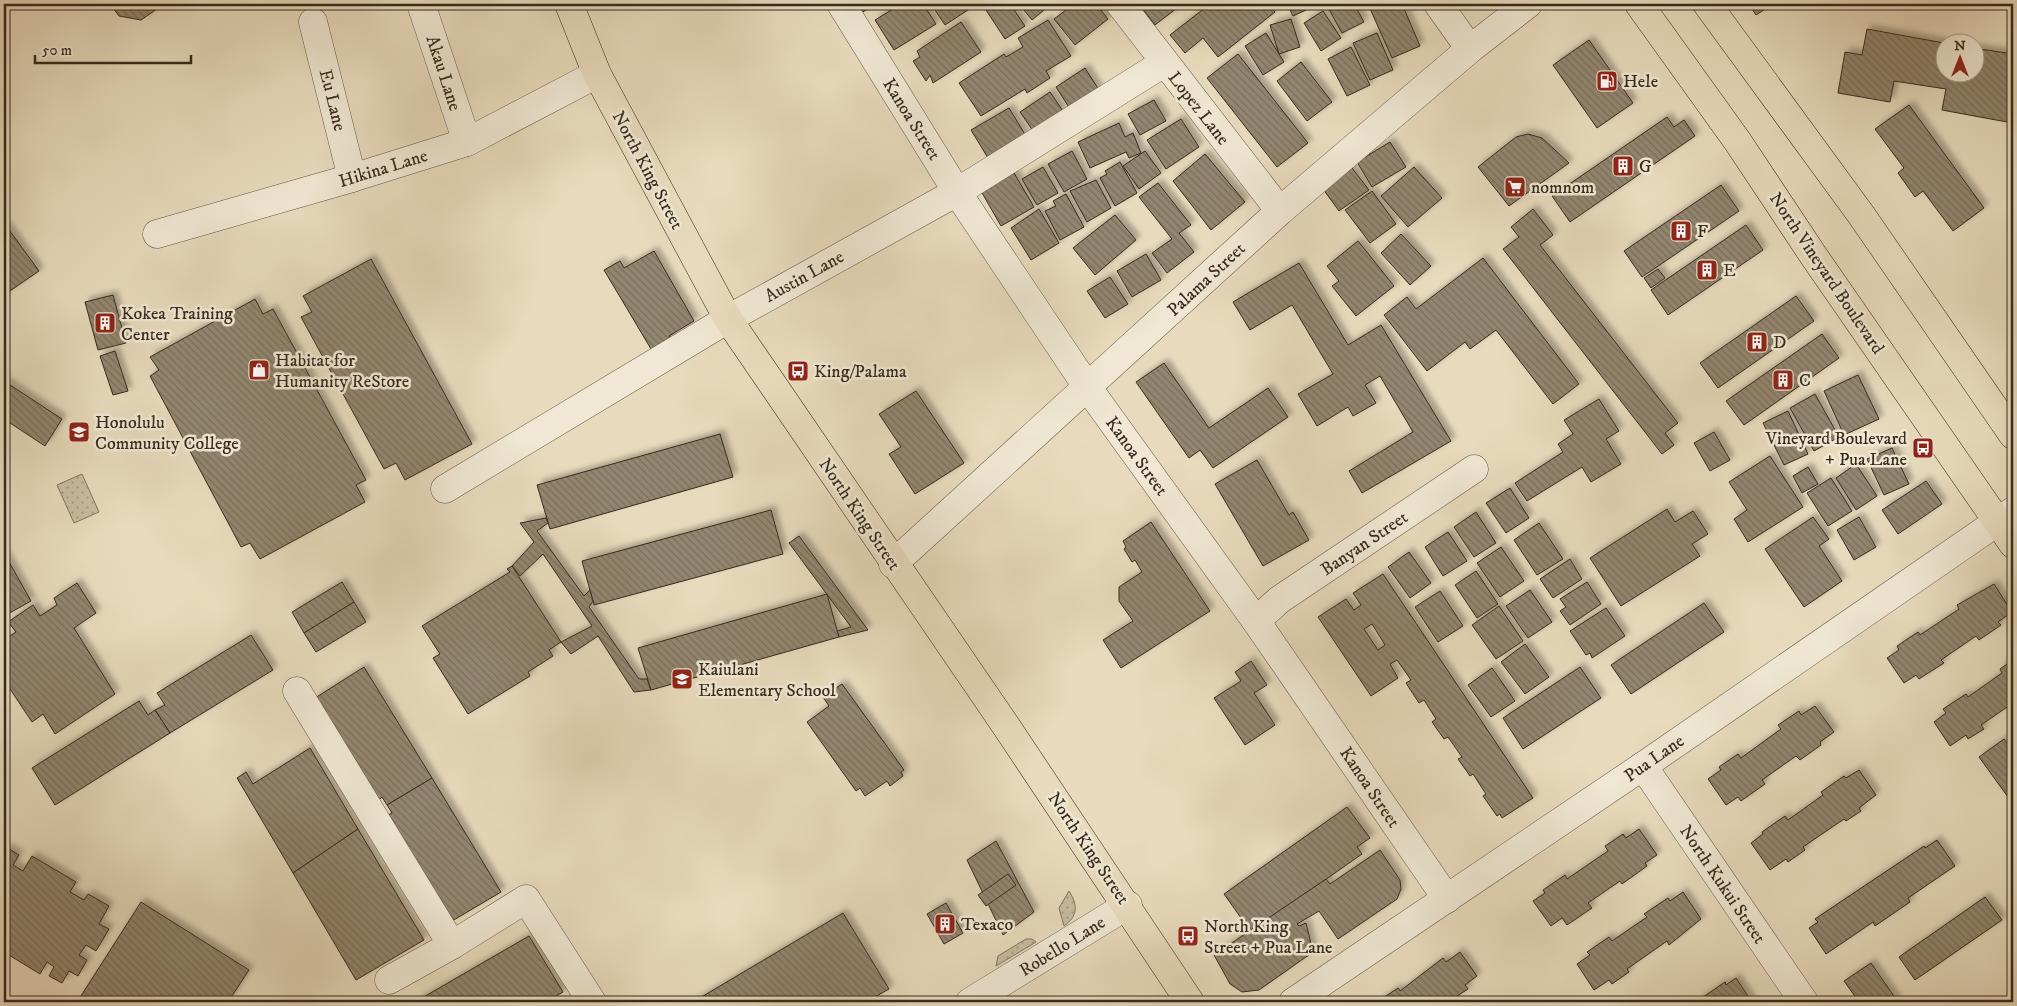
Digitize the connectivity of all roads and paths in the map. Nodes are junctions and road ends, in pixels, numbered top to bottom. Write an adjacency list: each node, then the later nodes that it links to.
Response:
1 (421, 4): 13 (street, Akau Lane)
2 (569, 4): 12 (main road, North King Street)
3 (841, 4): 15 (street, Kanoa Street)
4 (1120, 4): 11 (street, Lopez Lane)
5 (1438, 4): 10 (street)
6 (1528, 4): 10 (street, Palama Street)
7 (1639, 4): 23 (main road, North Vineyard Boulevard)
8 (1707, 4): 20 (main road)
9 (314, 22): 14 (street, Eu Lane)
10 (1470, 49): 16 (street, Palama Street)
11 (1164, 62): 15 (street, Austin Lane); 16 (street, Lopez Lane)
12 (597, 74): 13 (street, Hikina Lane); 18 (main road, North King Street)
13 (467, 142): 14 (street, Hikina Lane)
14 (352, 178): 17 (street, Hikina Lane)
15 (957, 192): 18 (street, Austin Lane); 19 (street, Kanoa Street)
16 (1280, 211): 19 (street, Palama Street)
17 (157, 234)
18 (728, 319): 22 (street, Austin Lane); 25 (main road, North King Street)
19 (1088, 388): 25 (street, Palama Street); 26 (street, Kanoa Street)
20 (2013, 435)
21 (1474, 470): 26 (street, Banyan Street)
22 (445, 489)
23 (2005, 516): 24 (main road, North Vineyard Boulevard); 28 (street, Pua Lane)
24 (2013, 544)
25 (893, 564): 30 (main road, North King Street)
26 (1256, 620): 29 (street, Kanoa Street)
27 (297, 691): 31 (street)
28 (1643, 766): 29 (street, Pua Lane); 37 (street, North Kukui Street)
29 (1447, 899): 36 (street, Pua Lane)
30 (1128, 905): 34 (street, Robello Lane); 35 (main road, North King Street)
31 (452, 945): 32 (street); 33 (street)
32 (389, 980)
33 (592, 1002)
34 (970, 1002)
35 (1190, 1002)
36 (1293, 1002)
37 (1804, 1002)

